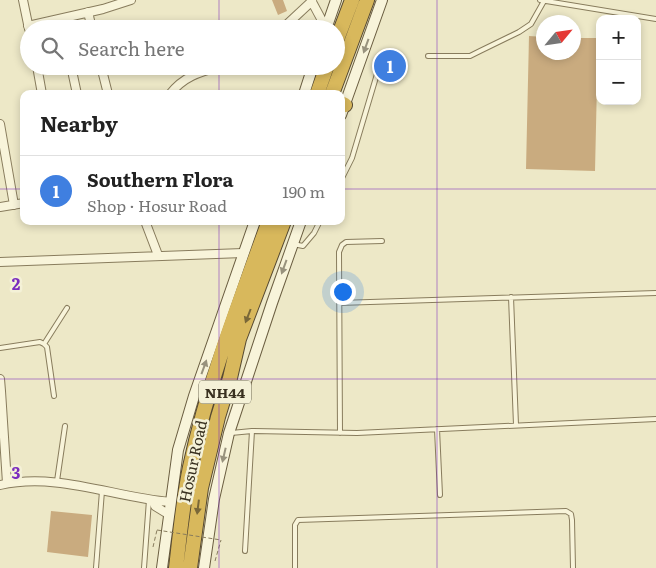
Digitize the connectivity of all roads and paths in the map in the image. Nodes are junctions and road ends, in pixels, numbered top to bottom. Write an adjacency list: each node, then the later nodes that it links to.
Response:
1 (25, 0): 12 (street)
2 (131, 0): 9 (street)
3 (311, 0): 15 (street); 16 (street)
4 (336, 0): 17 (street)
5 (352, 0): 18 (highway)
6 (367, 0): 20 (highway)
7 (382, 0): 36 (street, one-way to 36)
8 (542, 0): 11 (lane); 19 (lane)
9 (88, 12): 10 (street); 14 (street)
10 (59, 19): 13 (street)
11 (656, 19)
12 (28, 20)
13 (55, 20)
14 (90, 20)
15 (291, 20)
16 (322, 20)
17 (329, 20)
18 (344, 20)
19 (428, 56)
20 (345, 59)
21 (378, 74): 38 (lane)
22 (39, 75): 29 (street)
23 (73, 75): 30 (street)
24 (103, 75): 31 (street)
25 (191, 75): 32 (street)
26 (312, 75): 33 (street)
27 (321, 75): 34 (highway)
28 (339, 75): 35 (highway)
29 (41, 90)
30 (76, 90)
31 (107, 90)
32 (173, 90)
33 (309, 90)
34 (310, 90)
35 (333, 90)
36 (345, 100)
37 (0, 124): 40 (street)
38 (345, 172)
39 (20, 204): 40 (street)
40 (14, 205): 41 (street)
41 (0, 207)
42 (146, 225): 51 (street)
43 (254, 225): 50 (street)
44 (268, 225): 82 (highway, Hosur Road / NH44)
45 (282, 225): 83 (highway, Hosur Road / NH44, one-way to 83)
46 (300, 225): 49 (street)
47 (318, 225): 49 (lane)
48 (382, 241): 55 (lane)
49 (293, 244): 67 (street, one-way to 67)
50 (243, 253): 51 (street); 74 (street, one-way to 50)
51 (158, 256): 52 (street)
52 (0, 262)
53 (656, 292): 54 (lane)
54 (511, 296): 55 (lane); 63 (lane)
55 (339, 303): 68 (lane)
56 (67, 308): 57 (lane)
57 (44, 344): 58 (lane); 61 (lane)
58 (0, 348)
59 (0, 379): 60 (street)
60 (1, 391): 70 (street)
61 (54, 396)
62 (656, 419): 63 (lane)
63 (516, 425): 65 (lane)
64 (66, 426): 69 (lane)
65 (437, 429): 68 (lane); 72 (lane)
66 (252, 431): 67 (lane); 68 (lane); 77 (lane)
67 (229, 433): 84 (street, one-way to 84)
68 (340, 433)
69 (57, 481): 70 (street); 71 (street)
70 (4, 484)
71 (102, 491): 73 (street); 79 (lane)
72 (440, 495)
73 (150, 500): 74 (street); 75 (street); 80 (lane)
74 (170, 502): 75 (street)
75 (168, 514): 81 (street)
76 (152, 550): 78 (path, bridge)
77 (245, 551)
78 (216, 561)
79 (96, 568)
80 (144, 568)
81 (162, 568)
82 (176, 568)
83 (190, 568)
84 (204, 568)
85 (296, 568): 86 (lane)
86 (573, 568)

